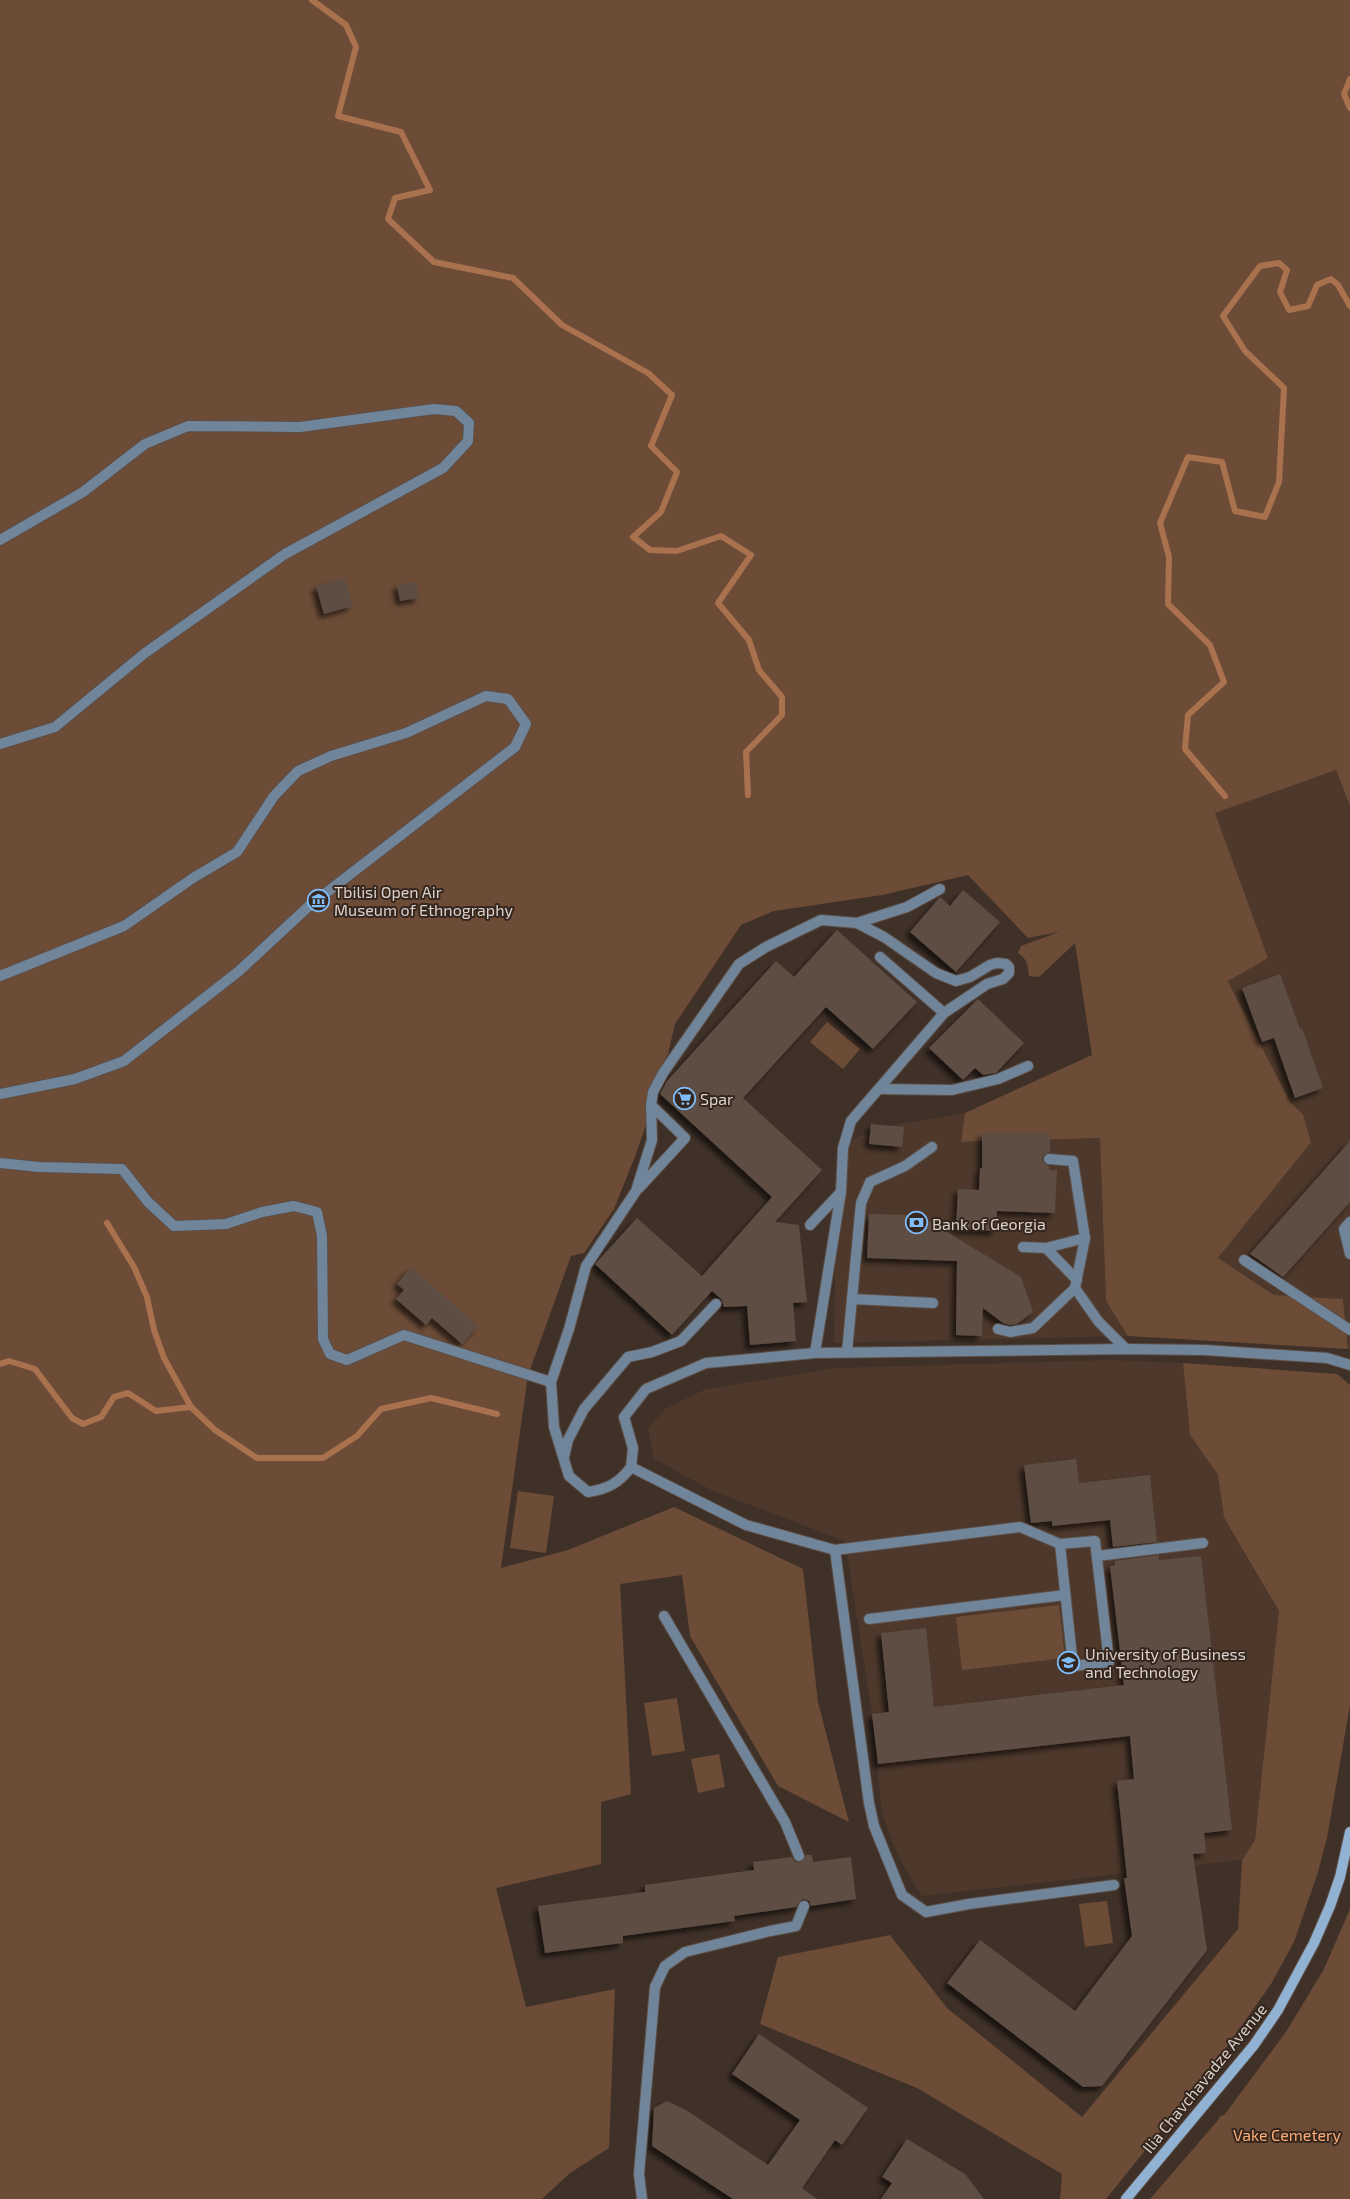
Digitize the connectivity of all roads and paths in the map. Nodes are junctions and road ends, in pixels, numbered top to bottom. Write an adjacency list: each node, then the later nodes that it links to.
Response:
1 (0, 540): 2 (street)
2 (0, 744)
3 (940, 889): 4 (street)
4 (857, 923): 7 (street); 11 (street)
5 (880, 957): 7 (street)
6 (0, 976): 10 (street)
7 (944, 1013): 9 (street)
8 (1028, 1066): 9 (street)
9 (879, 1089): 16 (street)
10 (0, 1094)
11 (651, 1105): 15 (street); 15 (street)
12 (932, 1147): 25 (street)
13 (1049, 1159): 19 (street)
14 (0, 1163): 34 (street)
15 (636, 1191): 34 (street)
16 (841, 1192): 18 (street); 32 (street)
17 (1350, 1222): 22 (street)
18 (810, 1225)
19 (1085, 1238): 21 (street); 24 (street)
20 (1023, 1247): 21 (street)
21 (1046, 1248): 24 (street)
22 (1350, 1254)
23 (1244, 1260): 29 (street)
24 (1076, 1284): 28 (street); 30 (street)
25 (852, 1298): 26 (street); 31 (street)
26 (933, 1303)
27 (716, 1304): 35 (street)
28 (998, 1329)
29 (1350, 1330)
30 (1126, 1349): 31 (street); 33 (street)
31 (846, 1352): 32 (street)
32 (815, 1353): 36 (street)
33 (1350, 1365)
34 (551, 1382): 35 (street)
35 (564, 1458): 36 (street)
36 (631, 1467): 39 (street)
37 (1204, 1543): 40 (street)
38 (1060, 1544): 39 (street); 40 (street); 41 (street)
39 (835, 1550): 46 (street)
40 (1097, 1556): 41 (street)
41 (1066, 1596): 43 (street)
42 (664, 1616): 45 (street)
43 (869, 1619)
44 (1350, 1832): 49 (main road, Ilia Chavchavadze Avenue)
45 (799, 1856)
46 (1114, 1885)
47 (804, 1906): 48 (street)
48 (642, 2199)
49 (1126, 2199)

